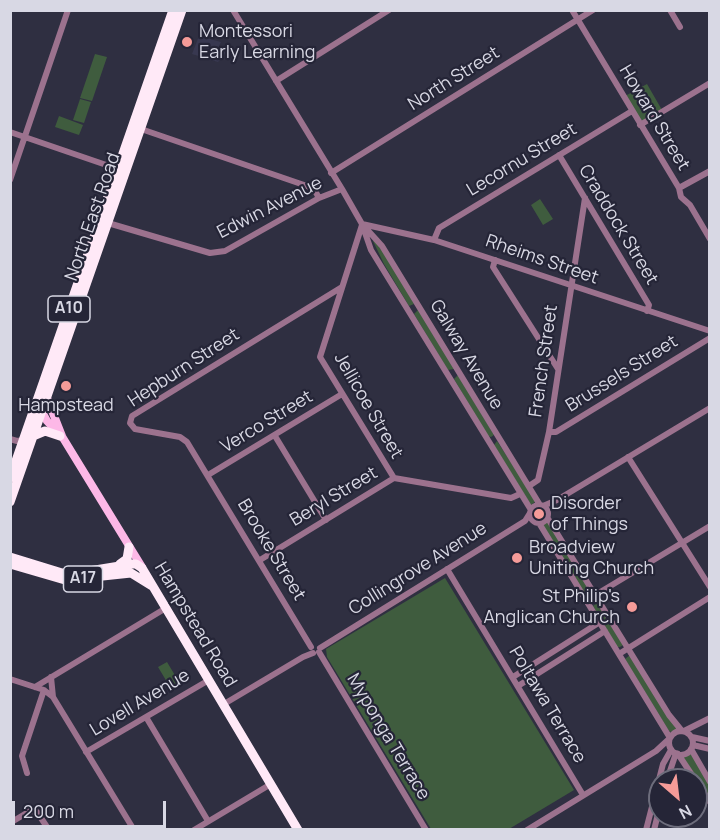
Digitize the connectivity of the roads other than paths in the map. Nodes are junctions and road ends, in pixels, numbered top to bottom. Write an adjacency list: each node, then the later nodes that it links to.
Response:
1 (68, 10): 17 (street)
2 (173, 10): 19 (highway, North East Road / A10)
3 (182, 10): 15 (highway, North East Road / A10)
4 (233, 10): 11 (street, Galway Avenue)
5 (389, 10): 11 (street)
6 (572, 10): 9 (street, Howard Street)
7 (593, 10): 9 (street, North Street)
8 (670, 10): 10 (street)
9 (578, 20): 13 (street, Howard Street); 21 (street, North Street)
10 (680, 27)
11 (276, 81): 21 (street, Galway Avenue)
12 (710, 82): 14 (street)
13 (632, 111): 14 (street, Howard Street); 18 (street, Lecornu Street)
14 (640, 125): 23 (street, Howard Street)
15 (141, 129): 19 (highway, North East Road / A10); 25 (street)
16 (10, 132): 17 (street)
17 (26, 137): 19 (street); 22 (street)
18 (559, 155): 26 (street, Craddock Street); 30 (street, Lecornu Street)
19 (122, 171): 27 (highway, North East Road / A10); 39 (highway, North East Road / A10)
20 (710, 171): 23 (street)
21 (332, 173): 24 (street, Galway Avenue)
22 (10, 180)
23 (679, 188): 29 (street, Howard Street)
24 (342, 189): 25 (street, Edwin Avenue); 28 (street, Galway Avenue)
25 (319, 198): 27 (street, Edwin Avenue)
26 (585, 198): 32 (street, French Street); 34 (street, Craddock Street)
27 (108, 223): 39 (highway, North East Road / A10)
28 (362, 224): 30 (street, Rheims Street); 33 (street, Jellicoe Street); 52 (street, Galway Avenue); 53 (street, Galway Avenue)
29 (710, 239)
30 (434, 240): 31 (street, Rheims Street)
31 (495, 260): 32 (street, Rheims Street); 37 (street)
32 (570, 286): 34 (street, Rheims Street); 37 (street, French Street)
33 (342, 287): 38 (street, Jellicoe Street); 49 (street, Hepburn Street)
34 (647, 310): 35 (street, Rheims Street)
35 (710, 332)
36 (710, 338): 42 (street, Brussels Street)
37 (558, 369): 42 (street, French Street)
38 (342, 394): 44 (street, Verco Street); 51 (street, Jellicoe Street)
39 (42, 398): 41 (highway); 45 (main road, Hampstead Road); 47 (highway, North East Road / A10)
40 (710, 408): 48 (street)
41 (42, 412): 43 (highway); 45 (main road, Hampstead Road)
42 (549, 432): 52 (street, French Street)
43 (33, 436): 45 (highway); 54 (highway)
44 (275, 436): 49 (street, Verco Street); 58 (street)
45 (61, 437): 61 (main road, Hampstead Road)
46 (11, 439): 47 (street)
47 (24, 440): 50 (highway, North East Road / A10)
48 (628, 458): 55 (street); 60 (street)
49 (208, 475): 63 (street, Brooke Street)
50 (10, 478)
51 (394, 478): 53 (street, Jellicoe Street); 58 (street, Beryl Street)
52 (529, 486): 55 (street, Galway Avenue)
53 (520, 494): 56 (street, Galway Avenue)
54 (10, 502)
55 (544, 507): 56 (street); 57 (street)
56 (533, 517): 57 (street); 67 (street, Collingrove Avenue); 72 (street, Galway Avenue)
57 (547, 518): 70 (street)
58 (326, 520): 63 (street, Beryl Street)
59 (710, 526): 60 (street)
60 (682, 543): 69 (street); 70 (street)
61 (129, 547): 65 (highway); 66 (main road, Hampstead Road)
62 (10, 556): 65 (highway, A17)
63 (260, 560): 76 (street, Brooke Street)
64 (10, 564): 68 (highway, A17)
65 (115, 567): 66 (highway, A17)
66 (142, 568): 68 (highway, Hampstead Road)
67 (447, 569): 76 (street, Collingrove Avenue); 80 (street, Poltawa Terrace)
68 (154, 587): 73 (highway, Hampstead Road)
69 (710, 587)
70 (595, 595): 72 (street); 77 (street)
71 (710, 597): 77 (street)
72 (587, 601): 74 (street, Galway Avenue)
73 (166, 608): 79 (street); 82 (highway, Hampstead Road)
74 (600, 622): 75 (street, Galway Avenue); 80 (street)
75 (605, 631): 78 (street, Galway Avenue); 83 (street)
76 (315, 648): 87 (street, Collingrove Avenue); 115 (street, Myponga Terrace)
77 (628, 648): 78 (street); 92 (street)
78 (619, 654): 94 (street, Galway Avenue)
79 (51, 677): 84 (street); 86 (street)
80 (513, 677): 83 (street, Poltawa Terrace)
81 (10, 679): 84 (street)
82 (209, 680): 87 (highway, Hampstead Road); 88 (street, Lovell Avenue)
83 (518, 686): 107 (street, Poltawa Terrace)
84 (34, 687): 85 (street)
85 (44, 690): 86 (street); 104 (street)
86 (53, 697): 101 (street)
87 (224, 704): 106 (highway, Hampstead Road)
88 (146, 717): 101 (street, Lovell Avenue); 109 (street)
89 (710, 718): 90 (street)
90 (701, 723): 91 (street); 92 (street)
91 (696, 728): 93 (street); 95 (street)
92 (683, 731): 93 (street); 94 (street)
93 (691, 736): 95 (street); 97 (street)
94 (670, 738): 99 (street); 100 (street)
95 (701, 739): 96 (street)
96 (710, 741)
97 (692, 747): 98 (street); 100 (street); 105 (street)
98 (710, 749)
99 (659, 750): 100 (street); 102 (street); 107 (street)
100 (674, 751): 102 (street); 103 (street); 108 (street)
101 (86, 752): 112 (street)
102 (663, 764): 117 (street)
103 (670, 768)
104 (27, 773)
105 (710, 782)
106 (271, 784): 109 (street); 114 (highway, Hampstead Road)
107 (584, 795): 116 (street)
108 (710, 802)
109 (208, 821): 113 (street)
110 (10, 823): 111 (street)
111 (49, 830)
112 (134, 830)
113 (194, 830)
114 (298, 830)
115 (426, 830)
116 (527, 830)
117 (646, 830)

